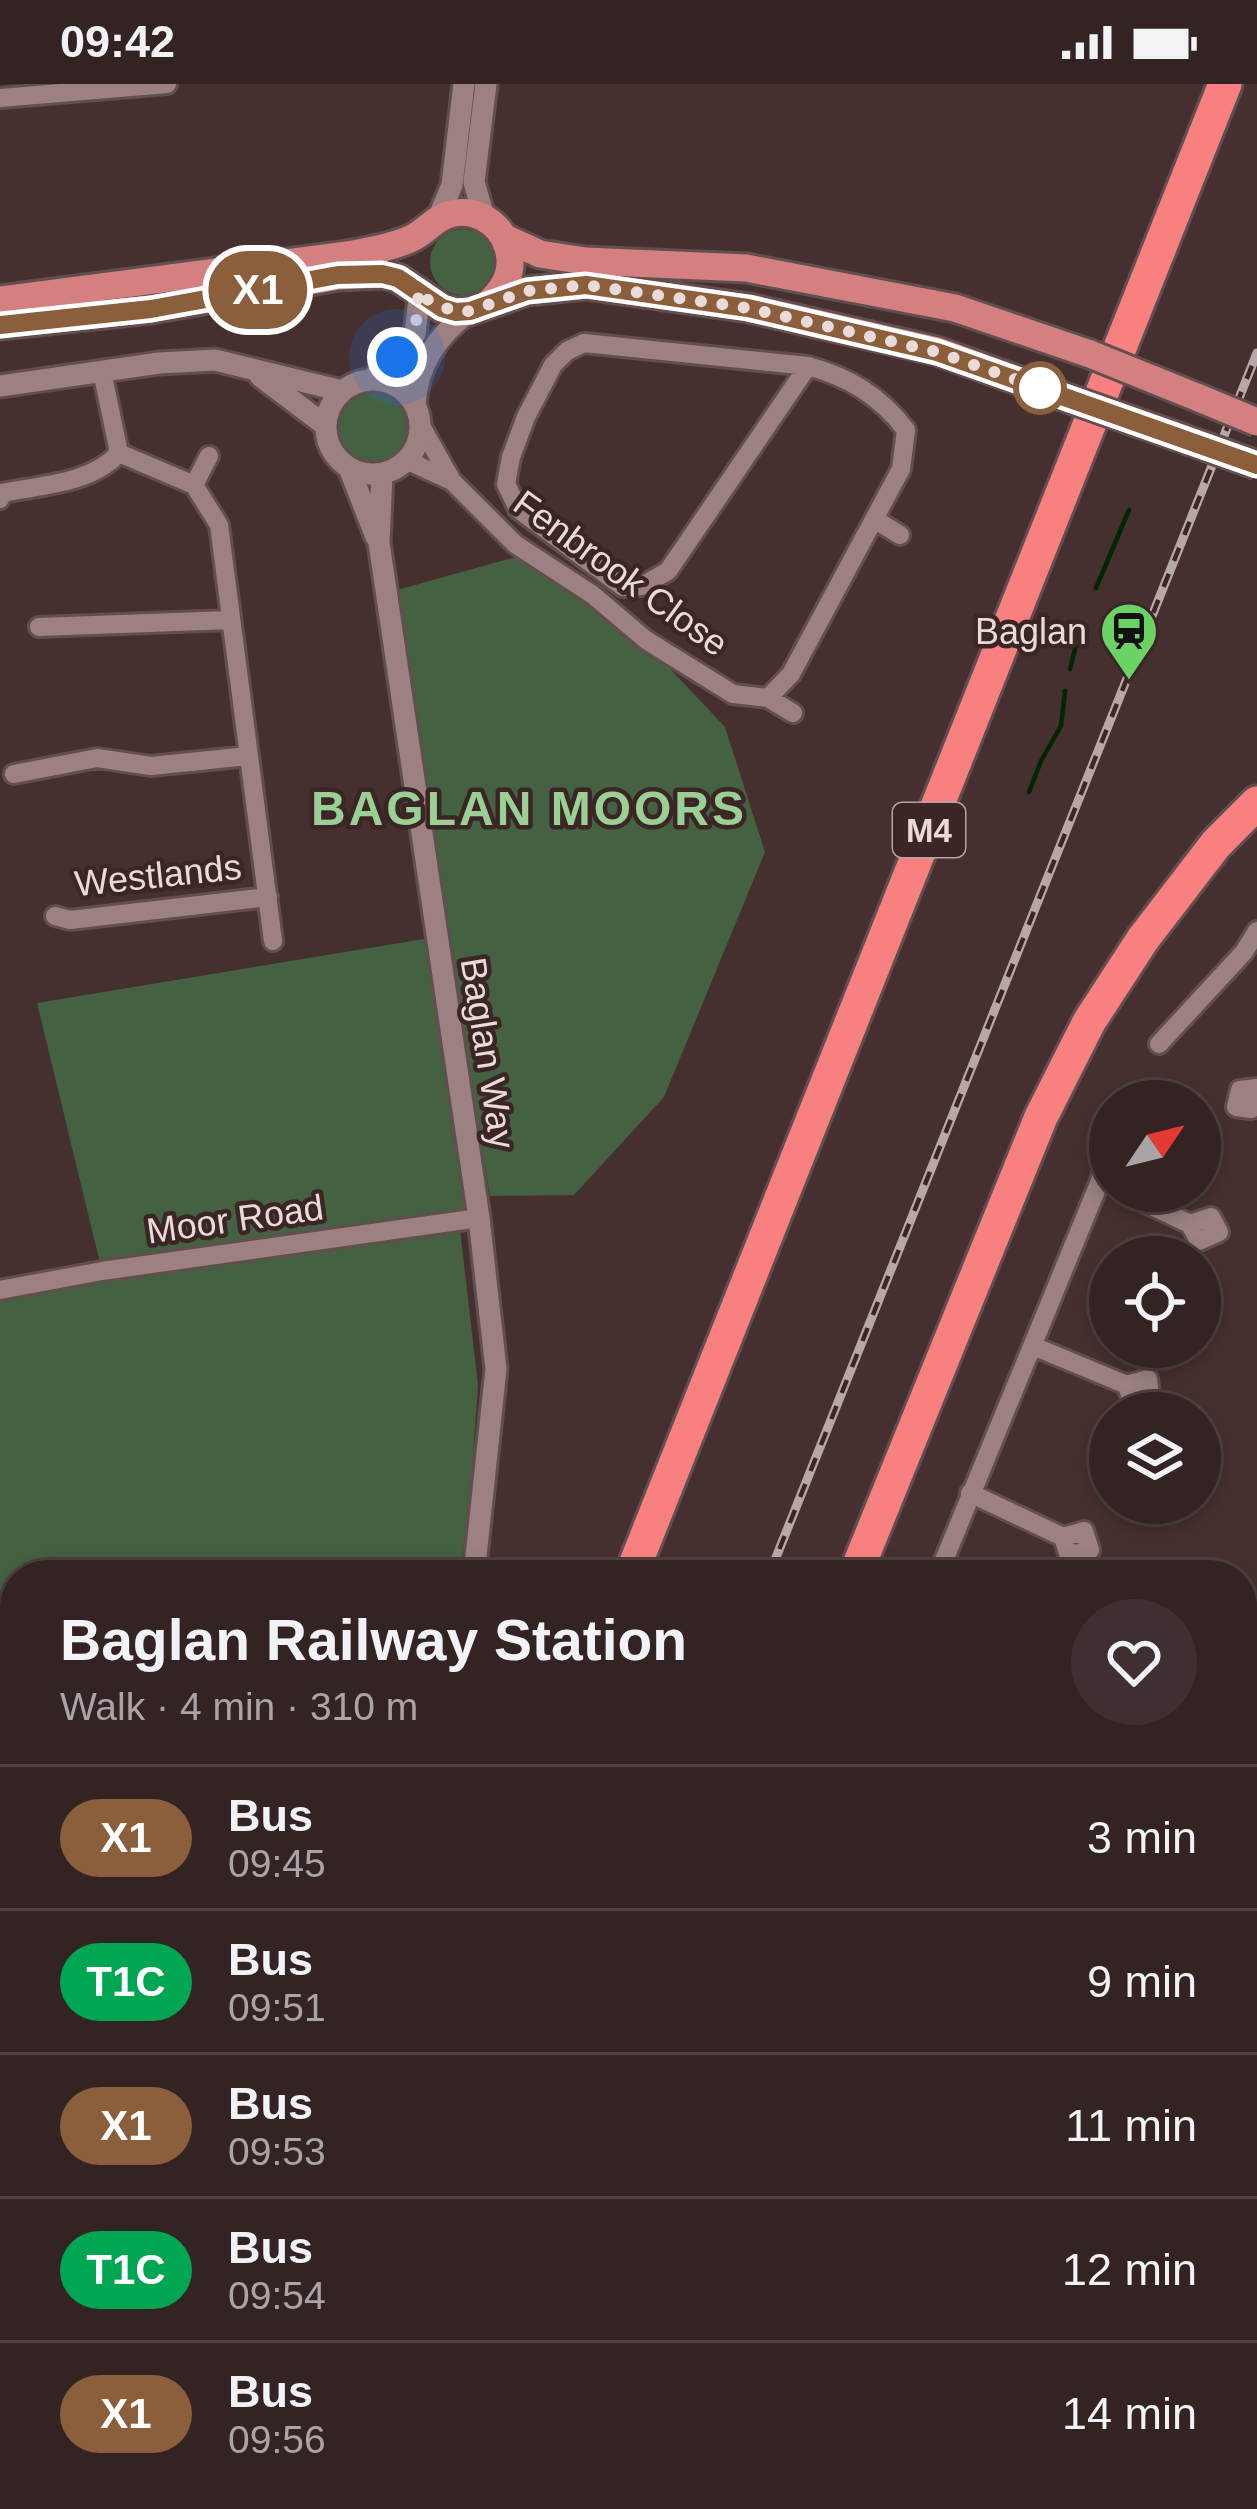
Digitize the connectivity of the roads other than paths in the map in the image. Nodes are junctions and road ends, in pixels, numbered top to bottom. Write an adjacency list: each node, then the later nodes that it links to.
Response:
1 (167, 84): 6 (street)
2 (464, 84): 8 (street)
3 (486, 84): 7 (street)
4 (1225, 84): 61 (highway, M4)
5 (1247, 84): 62 (highway, M4)
6 (0, 98)
7 (484, 217): 8 (main road); 9 (main road)
8 (437, 221): 11 (main road)
9 (505, 238): 12 (main road); 21 (main road, bridge)
10 (419, 290): 12 (main road); 13 (main road); 17 (street)
11 (0, 300)
12 (479, 308): 20 (street); 26 (main road, bridge)
13 (0, 325)
14 (808, 366): 14 (street, Fenbrook Close); 32 (street, Fenbrook Close)
15 (102, 370): 16 (street); 18 (street); 23 (street)
16 (253, 370): 19 (street); 22 (street)
17 (371, 380): 19 (street); 20 (street)
18 (0, 386)
19 (342, 391): 22 (street)
20 (417, 414): 25 (street); 29 (street, Fenbrook Close)
21 (1257, 422)
22 (326, 426): 27 (street)
23 (119, 453): 30 (street); 31 (street)
24 (209, 456): 30 (street)
25 (406, 460): 28 (street); 29 (street, Fenbrook Close)
26 (1257, 465)
27 (349, 468): 28 (street); 34 (street, Baglan Way)
28 (382, 473): 34 (street, Baglan Way)
29 (452, 481): 37 (street, Fenbrook Close)
30 (194, 485): 35 (street, Westlands)
31 (0, 499)
32 (874, 519): 33 (street); 37 (street, Fenbrook Close)
33 (901, 535)
34 (379, 544): 53 (street, Baglan Way)
35 (230, 620): 36 (street); 39 (street, Westlands)
36 (39, 627)
37 (768, 698): 38 (street)
38 (793, 713)
39 (248, 756): 40 (street); 43 (street, Westlands)
40 (14, 774)
41 (1257, 803): 63 (highway)
42 (1257, 835): 64 (highway)
43 (268, 897): 44 (street, Westlands); 46 (street, Westlands)
44 (55, 916)
45 (1257, 931): 47 (street)
46 (273, 940)
47 (1250, 955): 48 (street)
48 (1159, 1044)
49 (1257, 1088): 50 (street)
50 (1257, 1098)
51 (1093, 1212): 56 (street)
52 (1165, 1212): 54 (street)
53 (479, 1218): 55 (street, Moor Road); 60 (street, Baglan Way)
54 (1190, 1224)
55 (0, 1290)
56 (1033, 1346): 57 (street); 58 (street)
57 (1127, 1385)
58 (970, 1493): 59 (street); 65 (street)
59 (1063, 1537)
60 (476, 1560)
61 (637, 1560)
62 (661, 1560)
63 (861, 1560)
64 (885, 1560)
65 (944, 1560)

